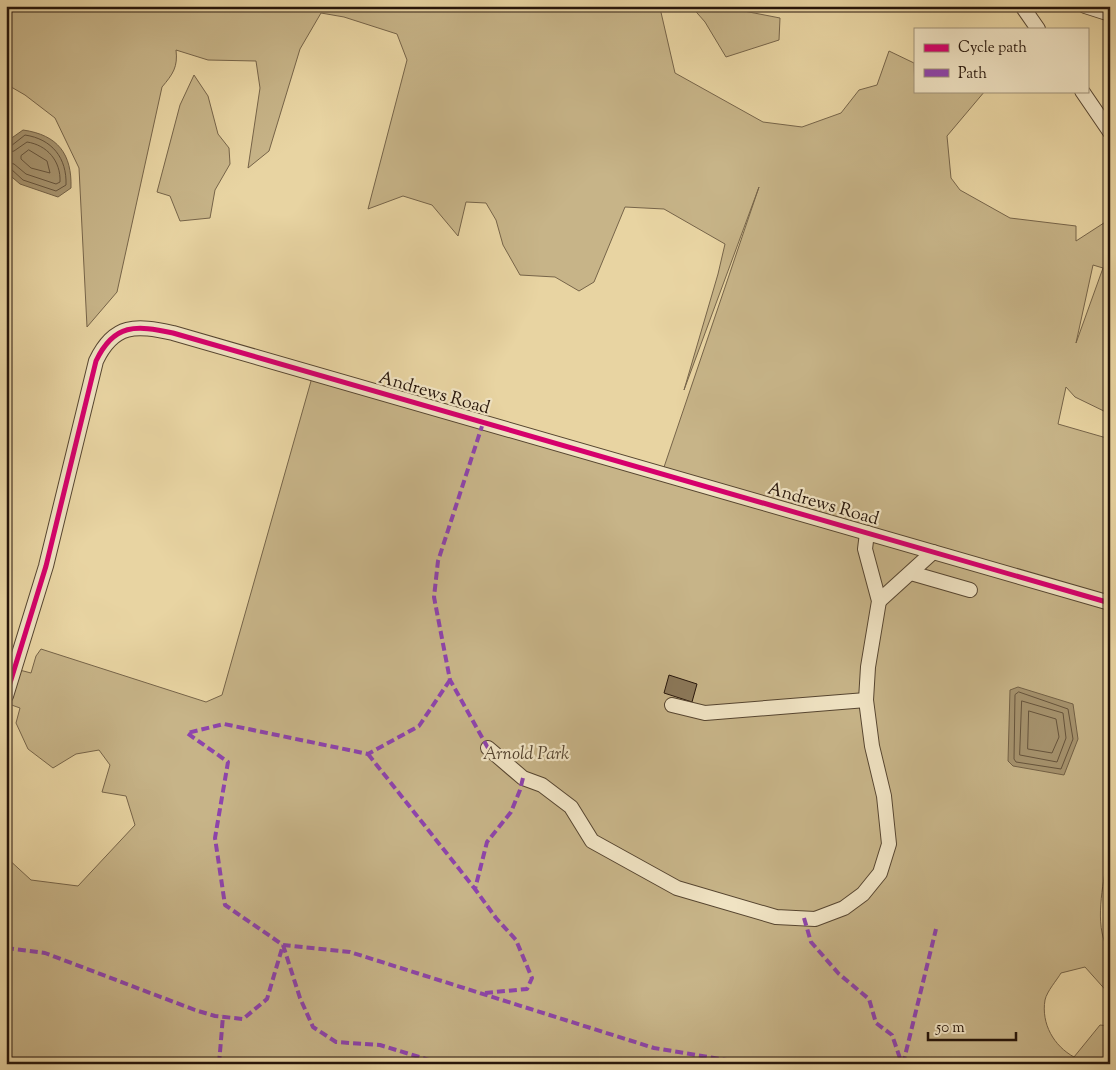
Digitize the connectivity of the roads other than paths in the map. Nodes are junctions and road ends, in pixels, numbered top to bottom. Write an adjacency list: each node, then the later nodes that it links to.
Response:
1 (1022, 6): 4 (street)
2 (1084, 6): 3 (street)
3 (1110, 14)
4 (1037, 28)
5 (1083, 92): 6 (street)
6 (1110, 132)
7 (868, 532): 8 (street, Andrews Road); 11 (street); 13 (street, Andrews Road)
8 (933, 552): 9 (street); 12 (street, Andrews Road)
9 (911, 573): 10 (street); 11 (street)
10 (970, 590)
11 (879, 601): 14 (street)
12 (1110, 603)
13 (6, 696)
14 (866, 700): 15 (street); 16 (street)
15 (672, 705)
16 (488, 748)

